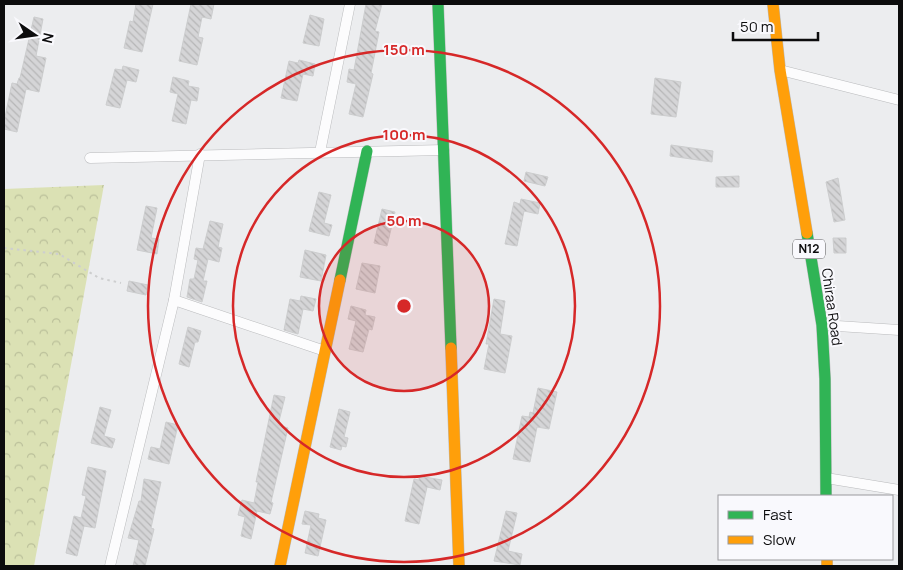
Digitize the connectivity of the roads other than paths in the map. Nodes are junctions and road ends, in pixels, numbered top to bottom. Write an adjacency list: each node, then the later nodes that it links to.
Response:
1 (350, 4): 8 (street)
2 (438, 4): 6 (main road)
3 (773, 4): 4 (main road, Chiraa Road / N12)
4 (780, 70): 5 (street); 12 (main road, Chiraa Road / N12)
5 (899, 100)
6 (444, 150): 7 (street); 20 (main road)
7 (367, 151): 8 (street); 14 (main road)
8 (320, 152): 9 (street)
9 (200, 154): 10 (street); 11 (street)
10 (90, 158)
11 (174, 300): 14 (street); 18 (street)
12 (822, 325): 13 (street); 15 (main road, Chiraa Road / N12)
13 (899, 330)
14 (325, 351): 19 (main road)
15 (826, 478): 16 (street); 17 (main road, Chiraa Road / N12)
16 (899, 490)
17 (826, 495)
18 (110, 566)
19 (280, 566)
20 (459, 566)

